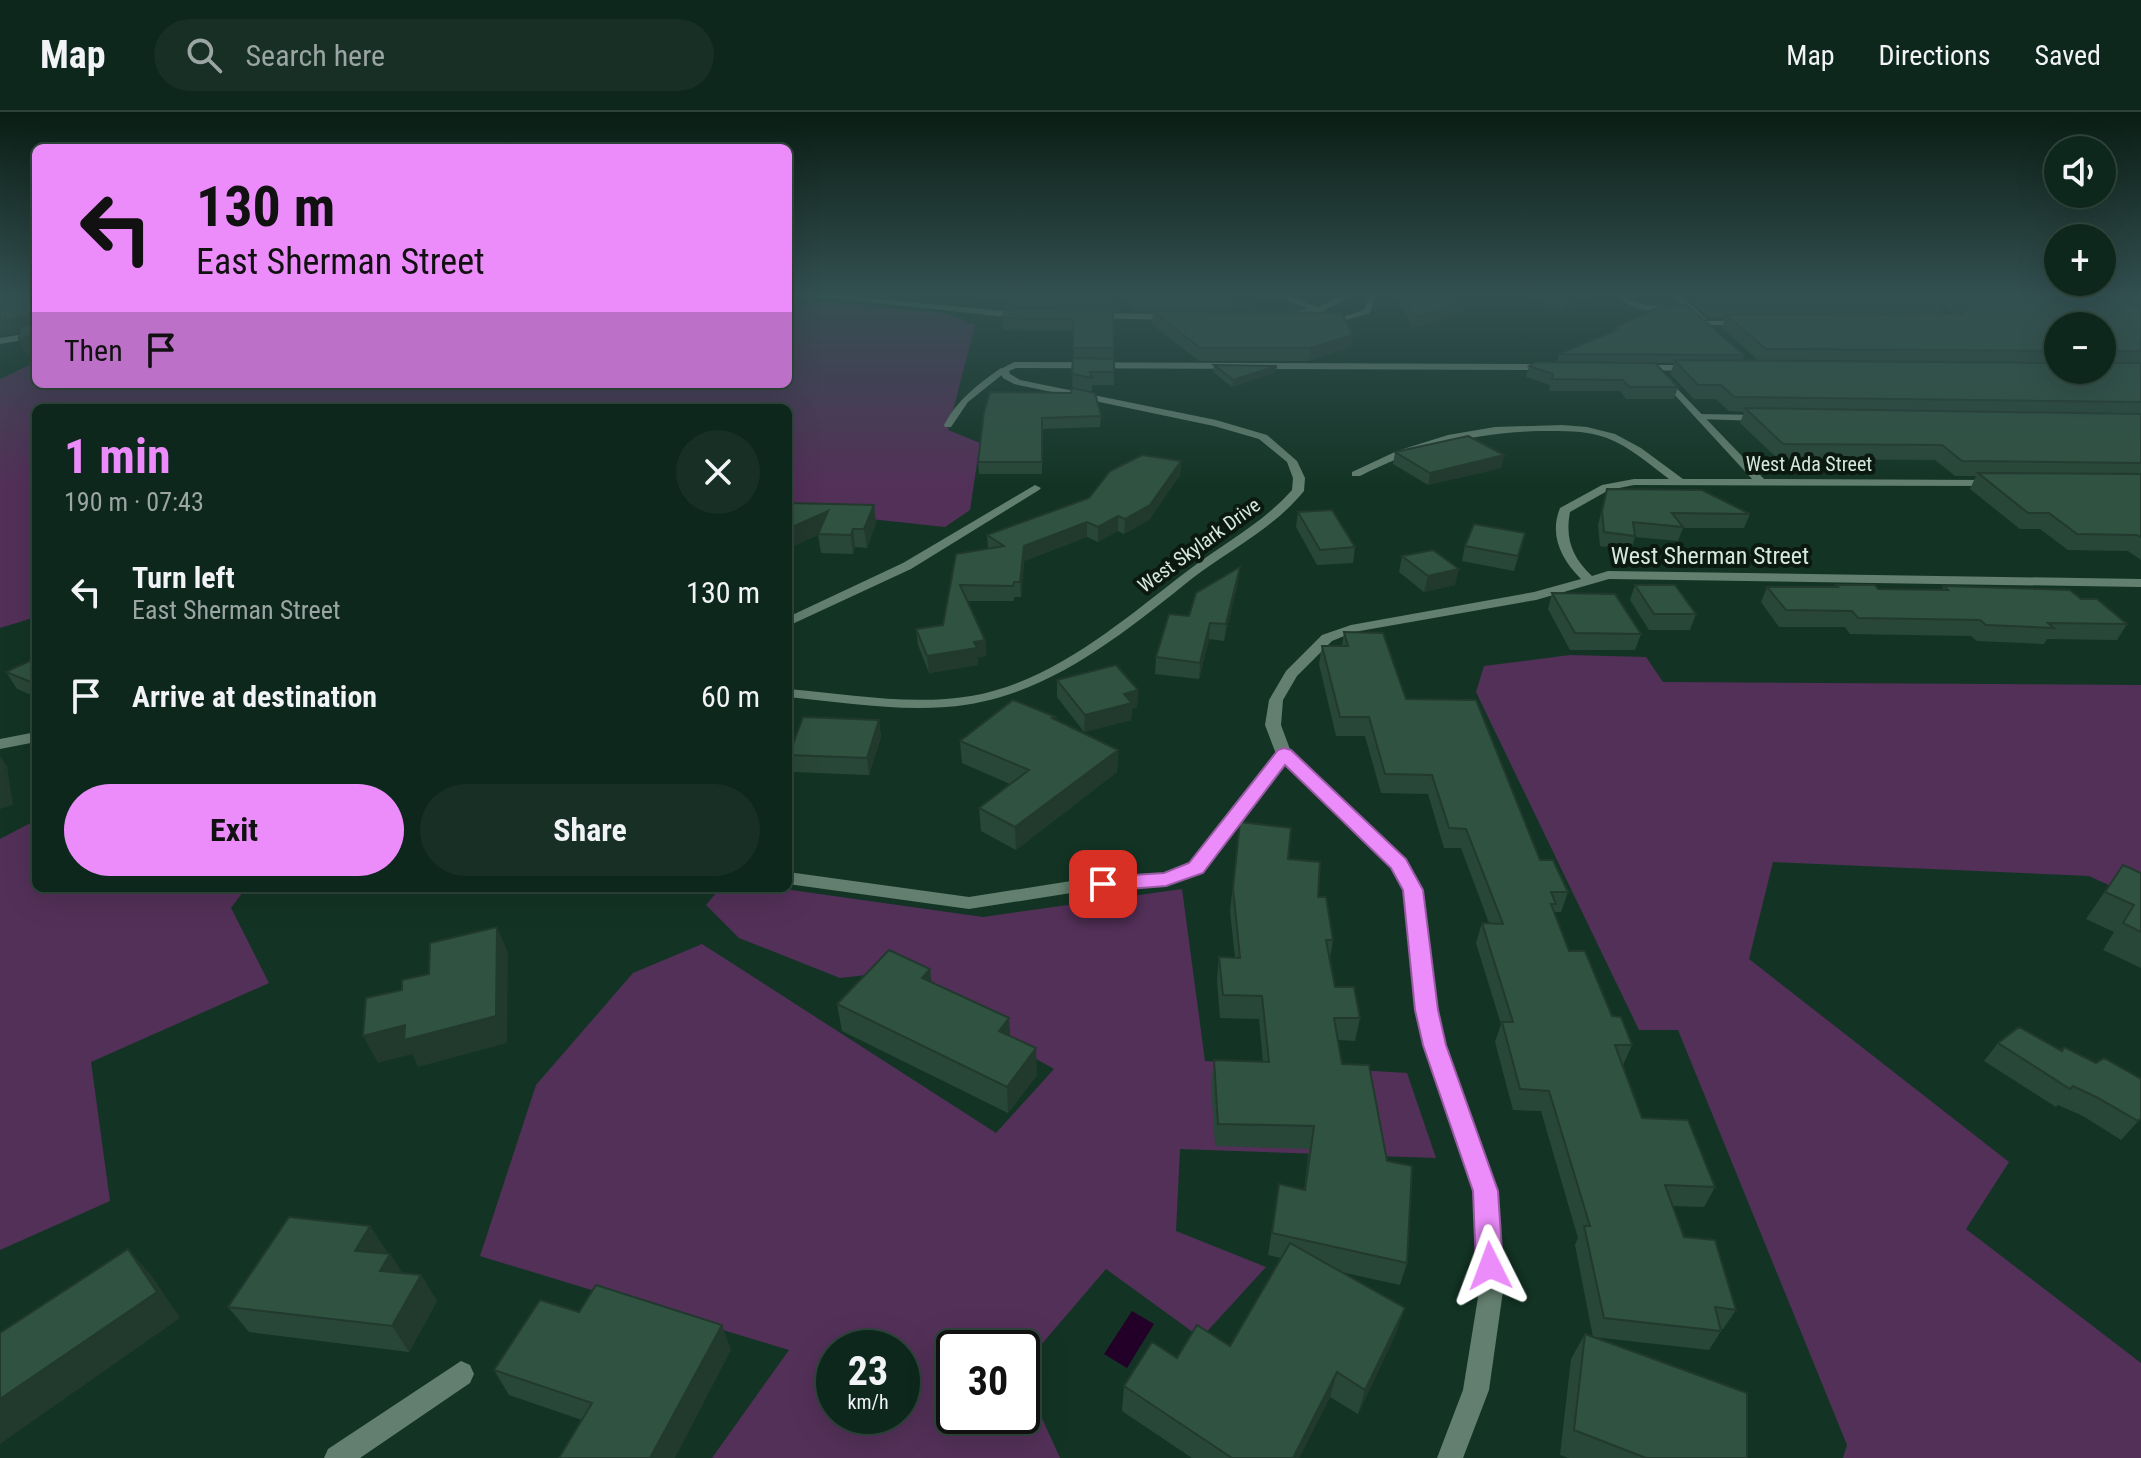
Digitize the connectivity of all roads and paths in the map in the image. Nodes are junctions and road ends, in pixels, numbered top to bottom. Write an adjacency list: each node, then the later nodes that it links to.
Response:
1 (1561, 367): 2 (street)
2 (1009, 368): 8 (lane); 17 (street, West Skylark Drive)
3 (1623, 368): 4 (street)
4 (1655, 368): 5 (street); 6 (street)
5 (1699, 368)
6 (1700, 417): 7 (lane); 11 (street)
7 (1777, 418)
8 (948, 425)
9 (1356, 474): 10 (street)
10 (1678, 480): 11 (street, West Ada Street); 14 (street, West Ada Street)
11 (1760, 481): 12 (street, West Ada Street)
12 (2014, 483)
13 (1035, 488): 16 (street)
14 (1589, 580): 15 (street, West Sherman Street); 20 (street, West Sherman Street)
15 (2141, 583)
16 (792, 620)
17 (792, 693)
18 (32, 738): 19 (street)
19 (0, 744)
20 (1284, 754): 21 (street); 24 (street)
21 (792, 879)
22 (461, 1374): 23 (street)
23 (337, 1458)
24 (1450, 1458)

